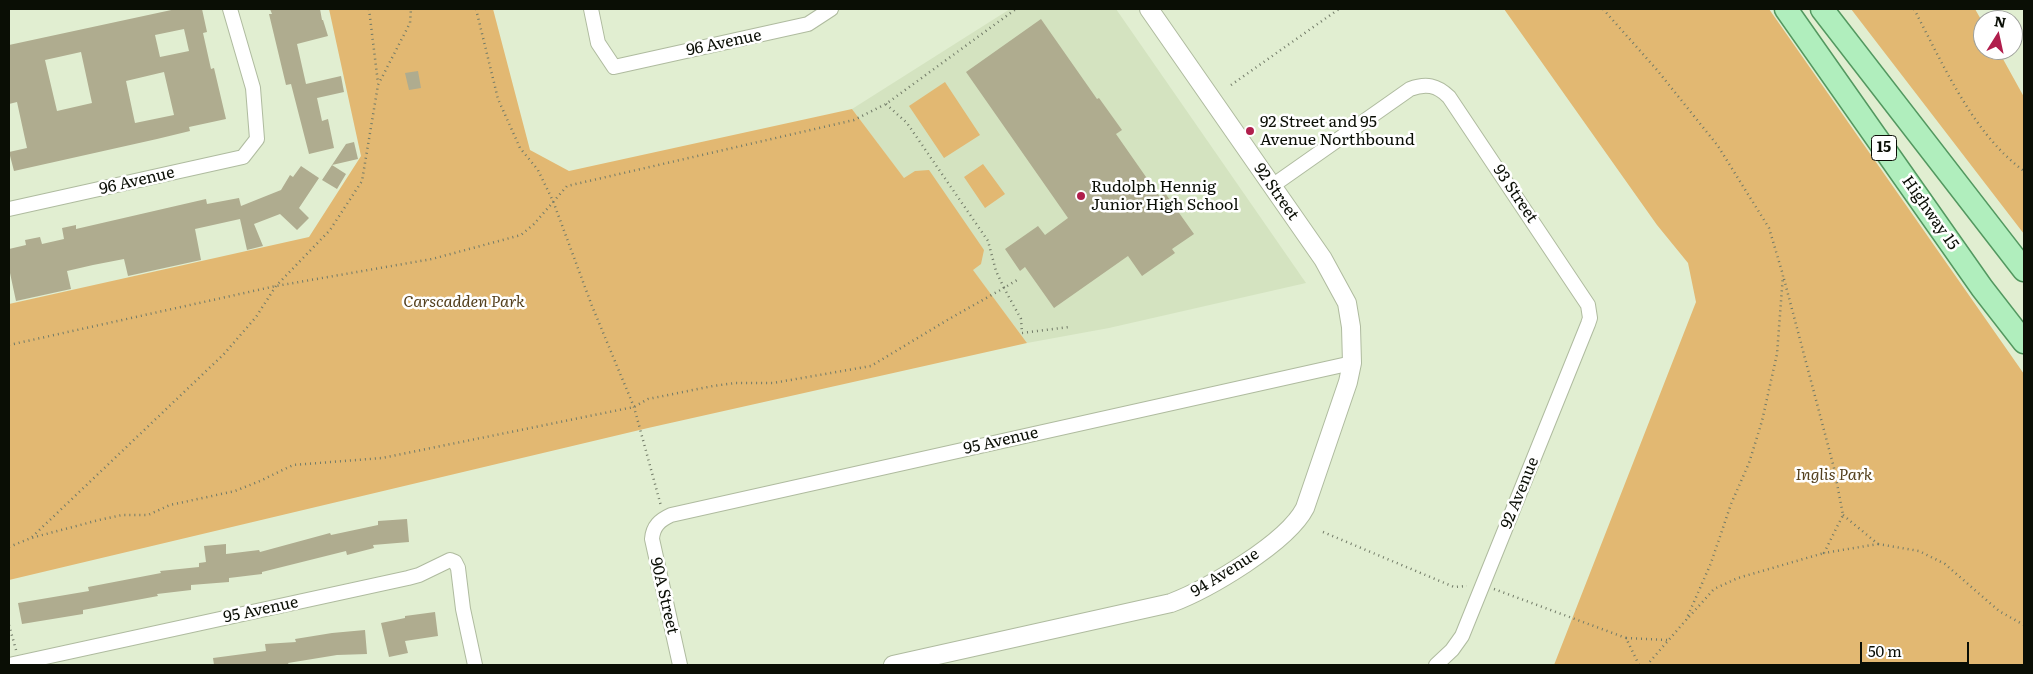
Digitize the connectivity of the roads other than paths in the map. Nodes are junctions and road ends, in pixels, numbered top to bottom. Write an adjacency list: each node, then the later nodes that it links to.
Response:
1 (230, 9): 8 (street, 96 Avenue)
2 (591, 9): 3 (street, 96 Avenue)
3 (831, 9)
4 (1149, 9): 7 (street, 92 Street)
5 (1786, 9): 10 (main road, Highway 15 / 15)
6 (1822, 9): 9 (main road, 15)
7 (1272, 186): 11 (street, 93 Street); 14 (street, 92 Street)
8 (9, 210)
9 (2024, 270)
10 (1982, 288): 12 (main road); 13 (main road, Highway 15 / 15)
11 (1590, 312): 20 (street, 92 Avenue)
12 (2024, 329)
13 (2024, 342)
14 (1352, 363): 15 (street, 95 Avenue); 19 (street, 94 Avenue)
15 (659, 523): 18 (street, 90A Street)
16 (14, 664): 17 (street, 95 Avenue)
17 (475, 665)
18 (680, 665)
19 (892, 665)
20 (1436, 665)

